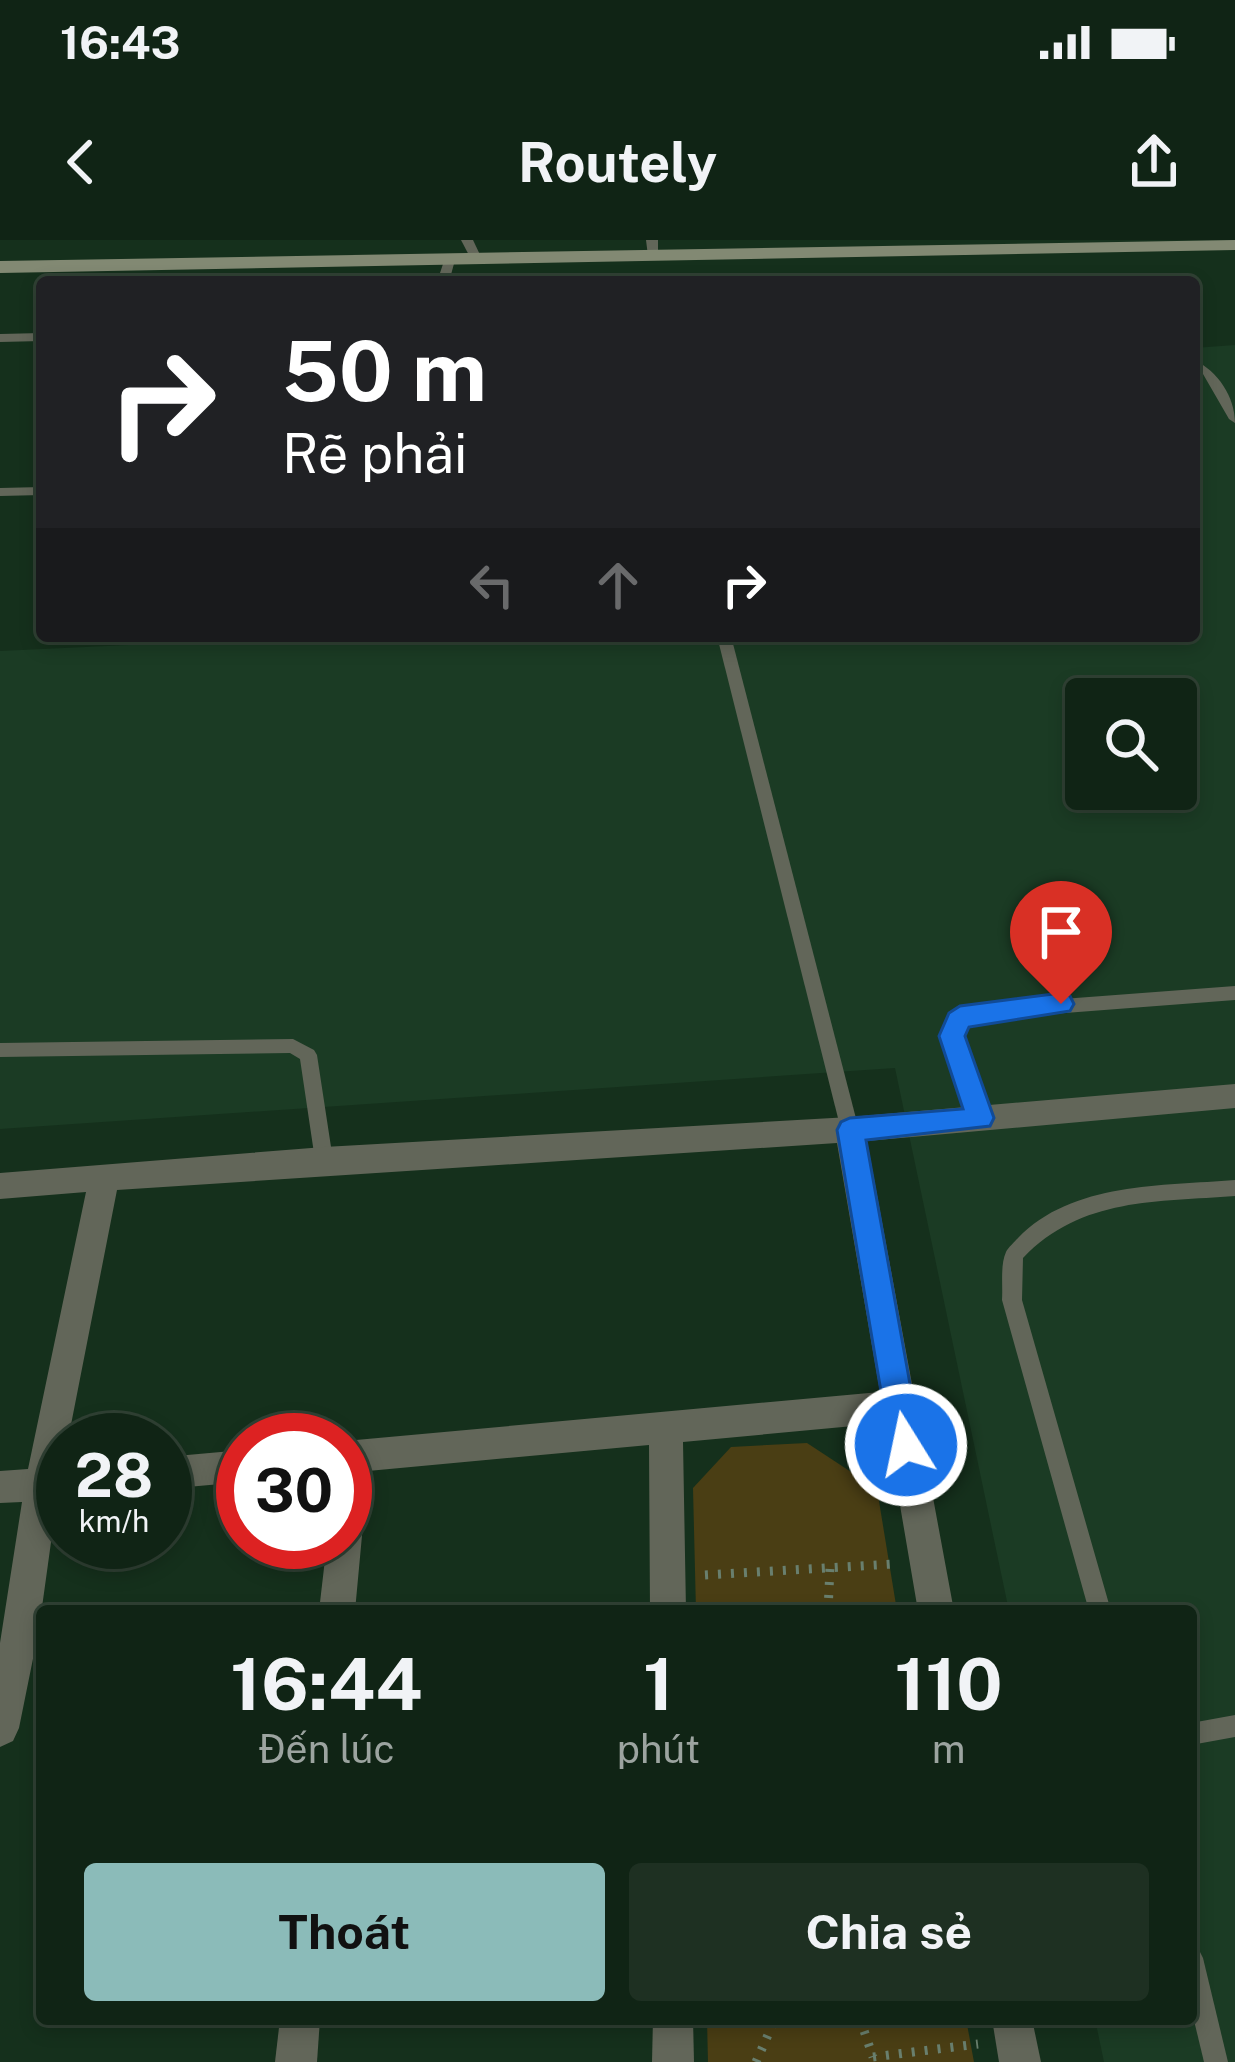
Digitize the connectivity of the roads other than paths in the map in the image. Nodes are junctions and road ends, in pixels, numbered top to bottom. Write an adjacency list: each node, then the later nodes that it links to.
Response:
1 (1235, 244): 2 (main road)
2 (653, 248): 3 (main road)
3 (472, 250): 4 (main road)
4 (448, 260): 5 (main road); 6 (lane)
5 (0, 267)
6 (444, 276)
7 (36, 337): 8 (lane)
8 (0, 338)
9 (1200, 367): 10 (lane)
10 (1235, 419)
11 (36, 491): 12 (lane)
12 (0, 492)
13 (726, 642): 18 (lane)
14 (1235, 993): 17 (lane)
15 (0, 1050): 19 (lane)
16 (1235, 1096): 17 (street)
17 (980, 1118): 18 (street)
18 (850, 1130): 19 (street); 23 (street)
19 (324, 1160): 20 (street)
20 (104, 1180): 21 (street); 24 (street)
21 (0, 1186)
22 (1235, 1188): 34 (lane)
23 (898, 1406): 25 (street); 33 (street)
24 (64, 1413)
25 (666, 1428): 26 (street); 31 (street)
26 (372, 1455)
27 (36, 1485): 28 (street)
28 (0, 1487)
29 (36, 1558): 36 (street)
30 (342, 1569): 32 (street)
31 (668, 1594)
32 (339, 1605)
33 (936, 1605)
34 (1098, 1605)
35 (1235, 1726): 37 (lane)
36 (0, 1728)
37 (1197, 1733)
38 (1197, 1983): 43 (lane)
39 (299, 2025): 41 (street)
40 (673, 2025): 42 (street)
41 (296, 2062)
42 (674, 2062)
43 (1216, 2062)

